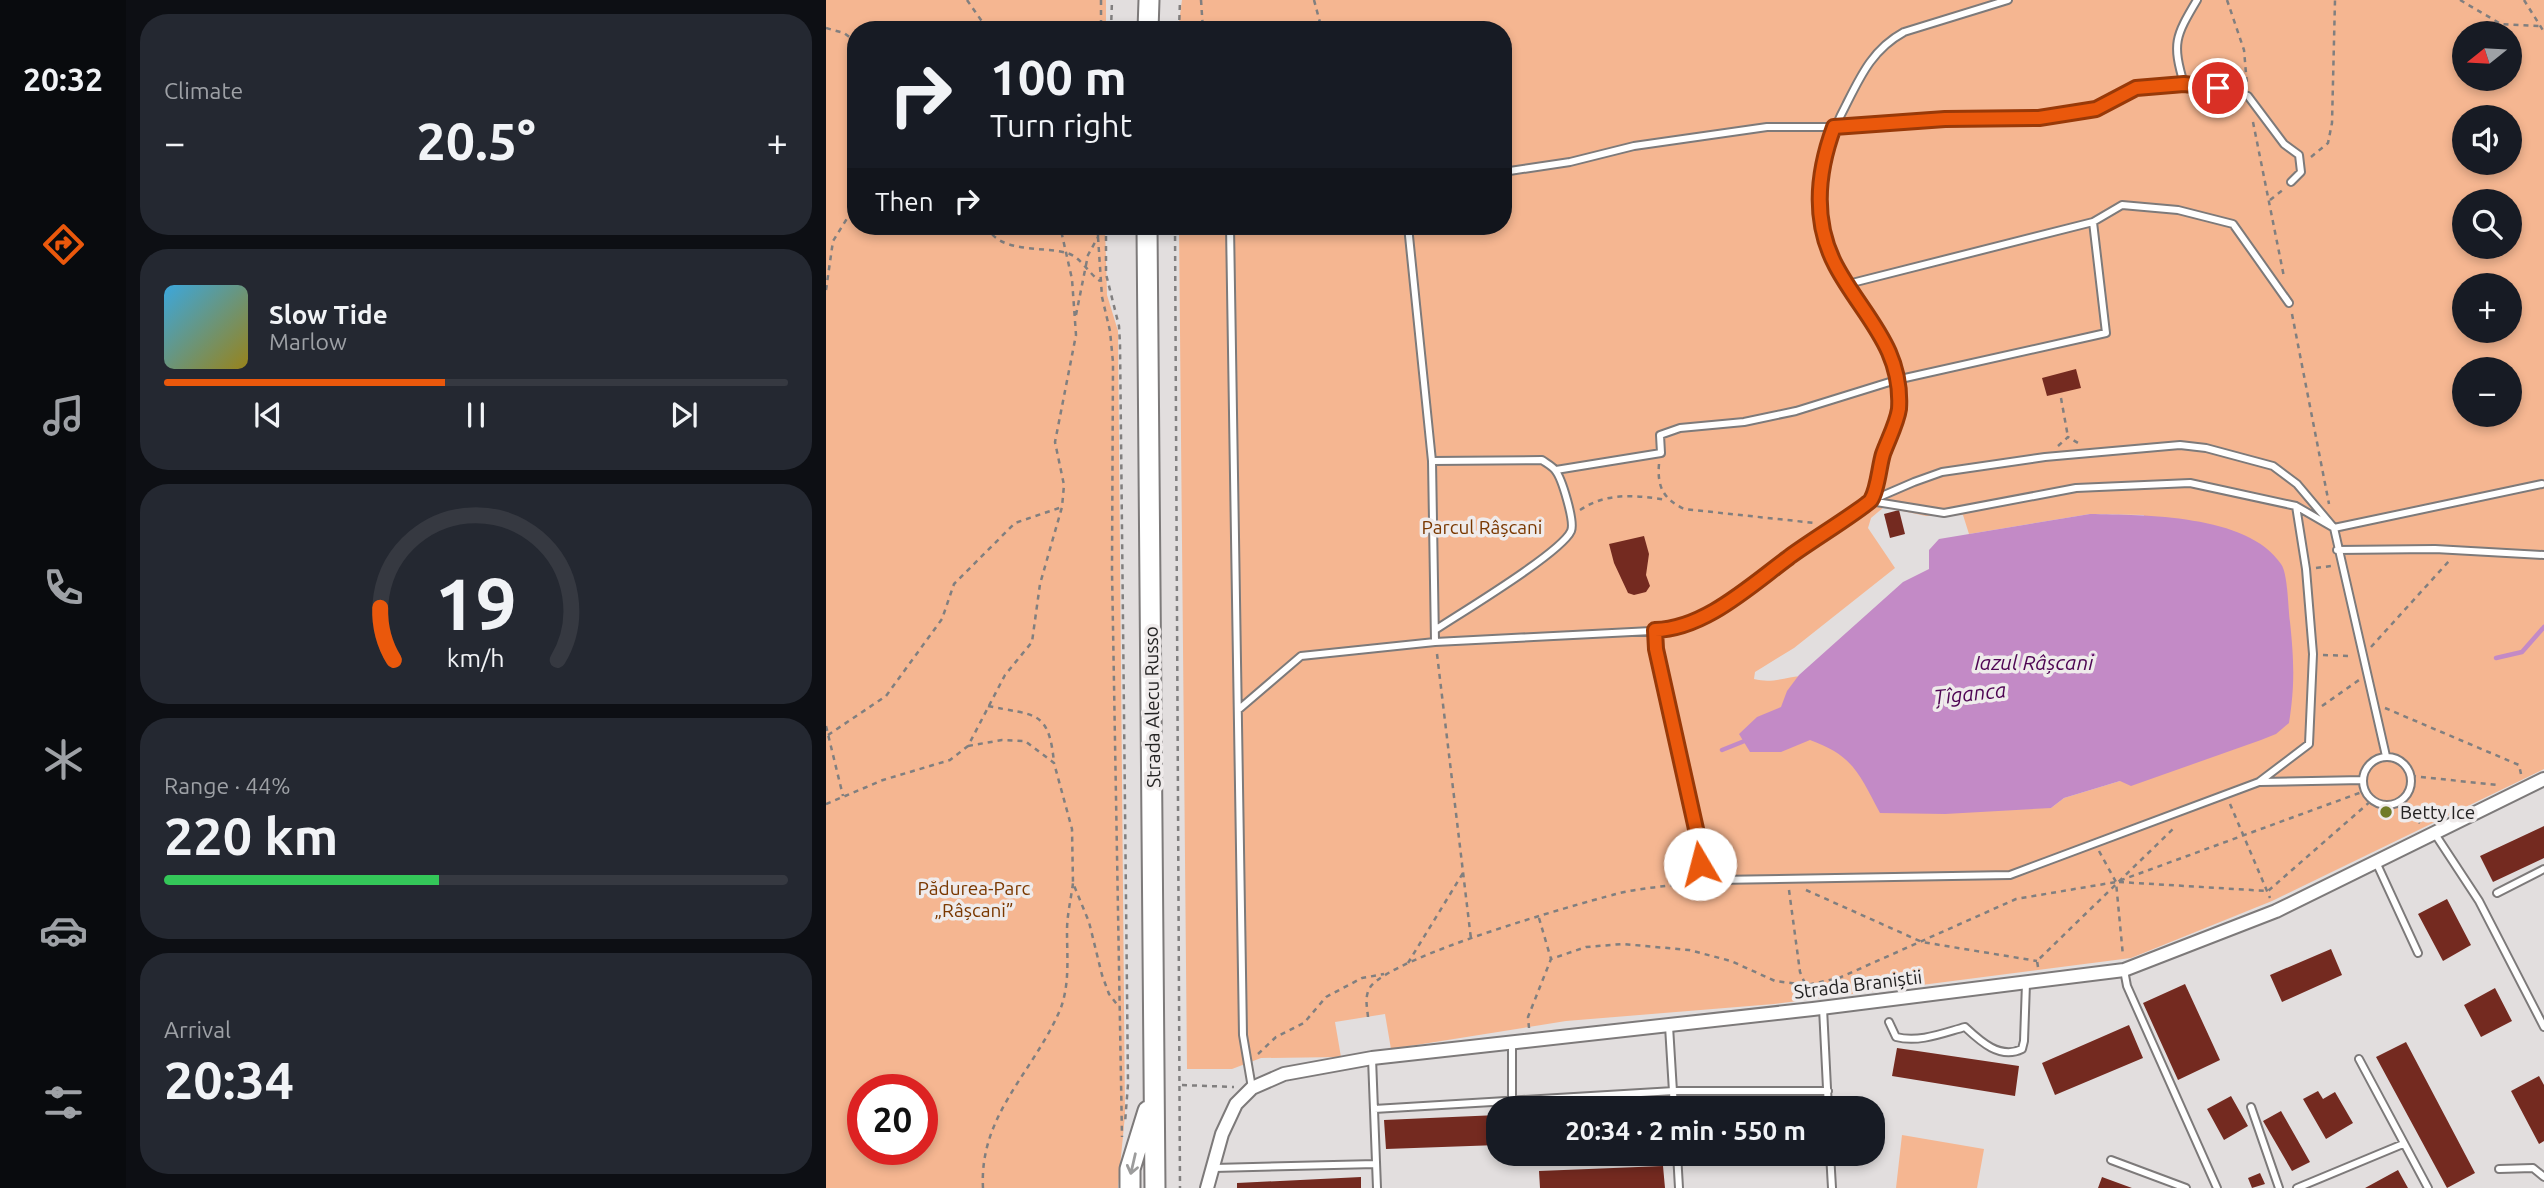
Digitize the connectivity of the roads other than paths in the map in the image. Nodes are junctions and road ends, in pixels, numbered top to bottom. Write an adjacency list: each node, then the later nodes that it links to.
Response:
1 (1149, 0): 4 (main road)
2 (2008, 0): 6 (lane)
3 (2197, 0): 5 (lane)
4 (1148, 21)
5 (2184, 84): 6 (lane); 8 (lane)
6 (1834, 127): 7 (lane); 13 (lane)
7 (1512, 171)
8 (2291, 182)
9 (2093, 222): 13 (lane); 14 (lane); 15 (lane)
10 (1147, 235): 49 (main road, Strada Alecu Russo)
11 (1230, 235): 27 (lane)
12 (1409, 235): 16 (lane)
13 (1848, 284): 15 (lane)
14 (2289, 303)
15 (1896, 380): 17 (lane); 19 (lane)
16 (1432, 461): 17 (lane); 24 (lane)
17 (1556, 470): 24 (lane)
18 (2542, 484): 21 (lane)
19 (1870, 501): 20 (lane); 21 (lane); 25 (lane)
20 (2296, 506): 21 (lane); 31 (lane)
21 (2334, 527): 22 (lane)
22 (2337, 550): 23 (lane); 28 (lane)
23 (2544, 555)
24 (1435, 630): 26 (lane)
25 (1655, 630): 26 (lane); 31 (lane)
26 (1435, 642): 27 (lane)
27 (1238, 710): 46 (lane)
28 (2386, 757): 30 (lane); 30 (lane)
29 (2544, 779): 32 (street, Strada Braniștii)
30 (2363, 780): 31 (lane)
31 (2259, 782)
32 (2435, 834): 33 (street, Strada Braniștii); 42 (lane)
33 (2376, 862): 36 (lane); 37 (street, Strada Braniștii)
34 (2544, 869): 35 (lane)
35 (2497, 892)
36 (2418, 953)
37 (2124, 970): 38 (street, Strada Braniștii); 72 (lane)
38 (2033, 983): 39 (street, Strada Braniștii); 40 (lane)
39 (1818, 1009): 41 (street, Strada Braniștii); 48 (lane)
40 (1889, 1022)
41 (1668, 1024): 43 (street, Strada Braniștii); 47 (lane)
42 (2544, 1027)
43 (1512, 1043): 44 (street, Strada Braniștii); 50 (lane)
44 (1372, 1058): 46 (street, Strada Braniștii); 56 (lane)
45 (2359, 1059): 57 (lane)
46 (1252, 1088): 62 (street, Strada Braniștii)
47 (1674, 1091): 48 (lane); 51 (lane); 52 (lane)
48 (1828, 1091): 53 (lane)
49 (1154, 1093): 65 (main road, one-way to 65); 66 (main road, Strada Alecu Russo)
50 (1513, 1096)
51 (1601, 1096)
52 (1674, 1096)
53 (1828, 1096)
54 (1486, 1103): 56 (lane)
55 (2252, 1107): 73 (lane)
56 (1374, 1109): 59 (lane)
57 (2403, 1144): 74 (lane); 75 (lane)
58 (2111, 1160): 71 (lane)
59 (1376, 1164): 62 (lane); 68 (lane)
60 (1678, 1166): 69 (lane)
61 (1831, 1166): 70 (lane)
62 (1211, 1168): 67 (street, Strada Braniștii)
63 (2499, 1169): 64 (lane)
64 (2544, 1177)
65 (1130, 1188)
66 (1155, 1188)
67 (1207, 1188)
68 (1377, 1188)
69 (1679, 1188)
70 (1832, 1188)
71 (2186, 1188)
72 (2217, 1188)
73 (2279, 1188)
74 (2297, 1188)
75 (2428, 1188)

